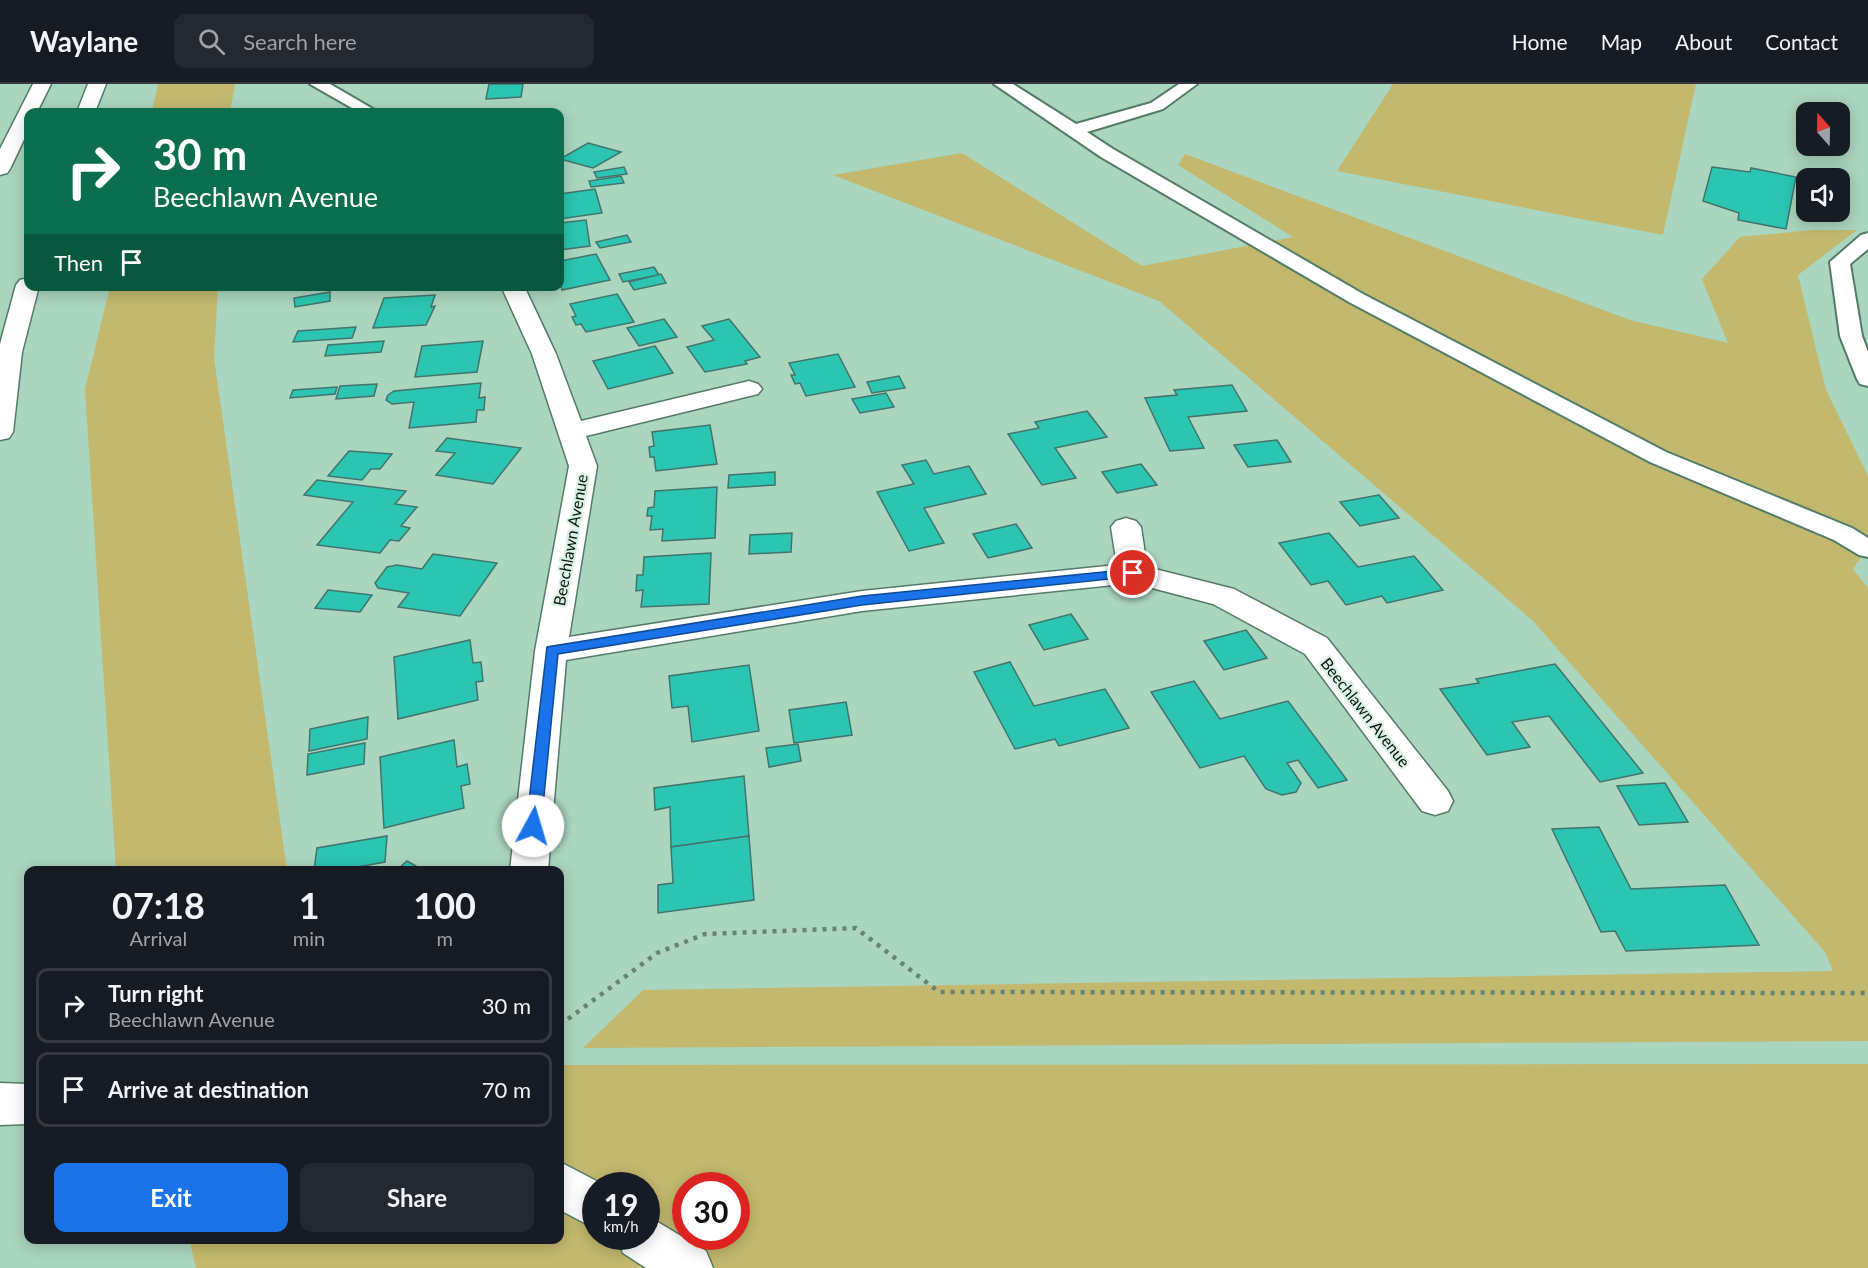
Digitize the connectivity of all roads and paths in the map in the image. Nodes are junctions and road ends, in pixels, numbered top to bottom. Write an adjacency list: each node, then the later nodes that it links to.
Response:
1 (42, 84): 6 (main road)
2 (97, 84): 7 (main road)
3 (318, 84): 8 (lane)
4 (1002, 84): 10 (lane)
5 (1189, 84): 10 (lane)
6 (30, 108)
7 (88, 108)
8 (363, 108)
9 (24, 120): 11 (main road)
10 (1073, 129): 22 (lane)
11 (0, 169)
12 (1868, 239): 15 (lane)
13 (26, 291): 20 (main road)
14 (514, 291): 19 (main road, Beechlawn Avenue)
15 (1845, 296): 16 (lane); 17 (lane)
16 (1868, 300)
17 (1868, 379)
18 (749, 389): 19 (main road)
19 (571, 431): 24 (main road, Beechlawn Avenue)
20 (0, 432)
21 (1126, 527): 23 (main road)
22 (1868, 549)
23 (1133, 573): 24 (main road, Beechlawn Avenue); 25 (main road, Beechlawn Avenue)
24 (551, 651): 26 (main road, Beechlawn Avenue)
25 (1435, 801)
26 (529, 866)
27 (1868, 993): 28 (path)
28 (564, 1021)
29 (0, 1104): 30 (main road)
30 (24, 1104)
31 (564, 1187): 32 (main road)
32 (582, 1198)
33 (660, 1249): 34 (main road)
34 (689, 1268)

